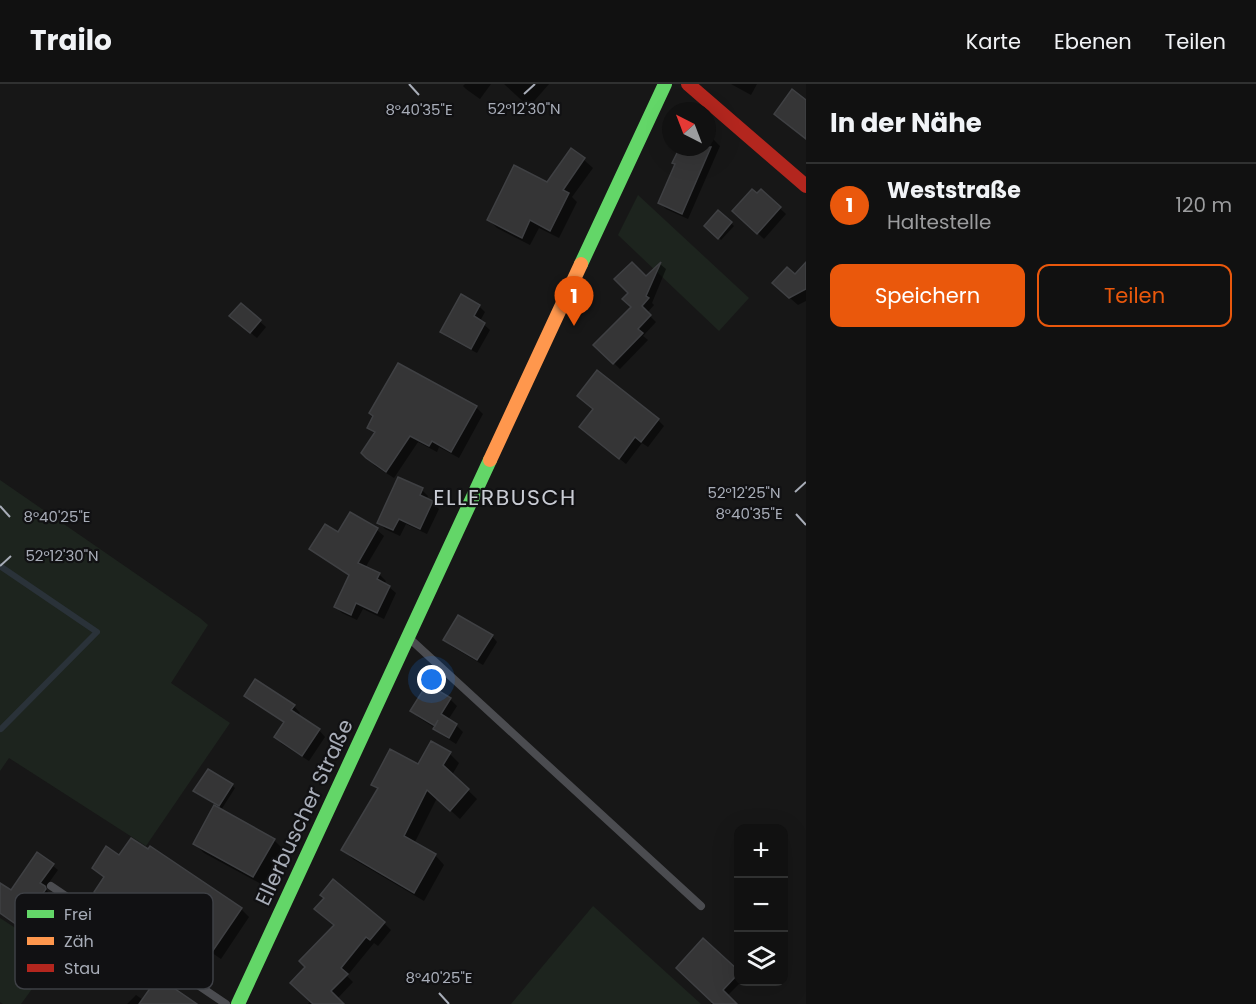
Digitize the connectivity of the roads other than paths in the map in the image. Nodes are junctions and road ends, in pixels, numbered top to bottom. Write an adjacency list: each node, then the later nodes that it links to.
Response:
1 (665, 84): 4 (main road, Ellerbuscher Straße)
2 (688, 84): 3 (main road)
3 (806, 186)
4 (408, 637): 7 (lane); 10 (main road, Ellerbuscher Straße)
5 (51, 886): 6 (lane)
6 (61, 893)
7 (701, 906)
8 (204, 989): 9 (lane)
9 (226, 1004)
10 (238, 1004)

